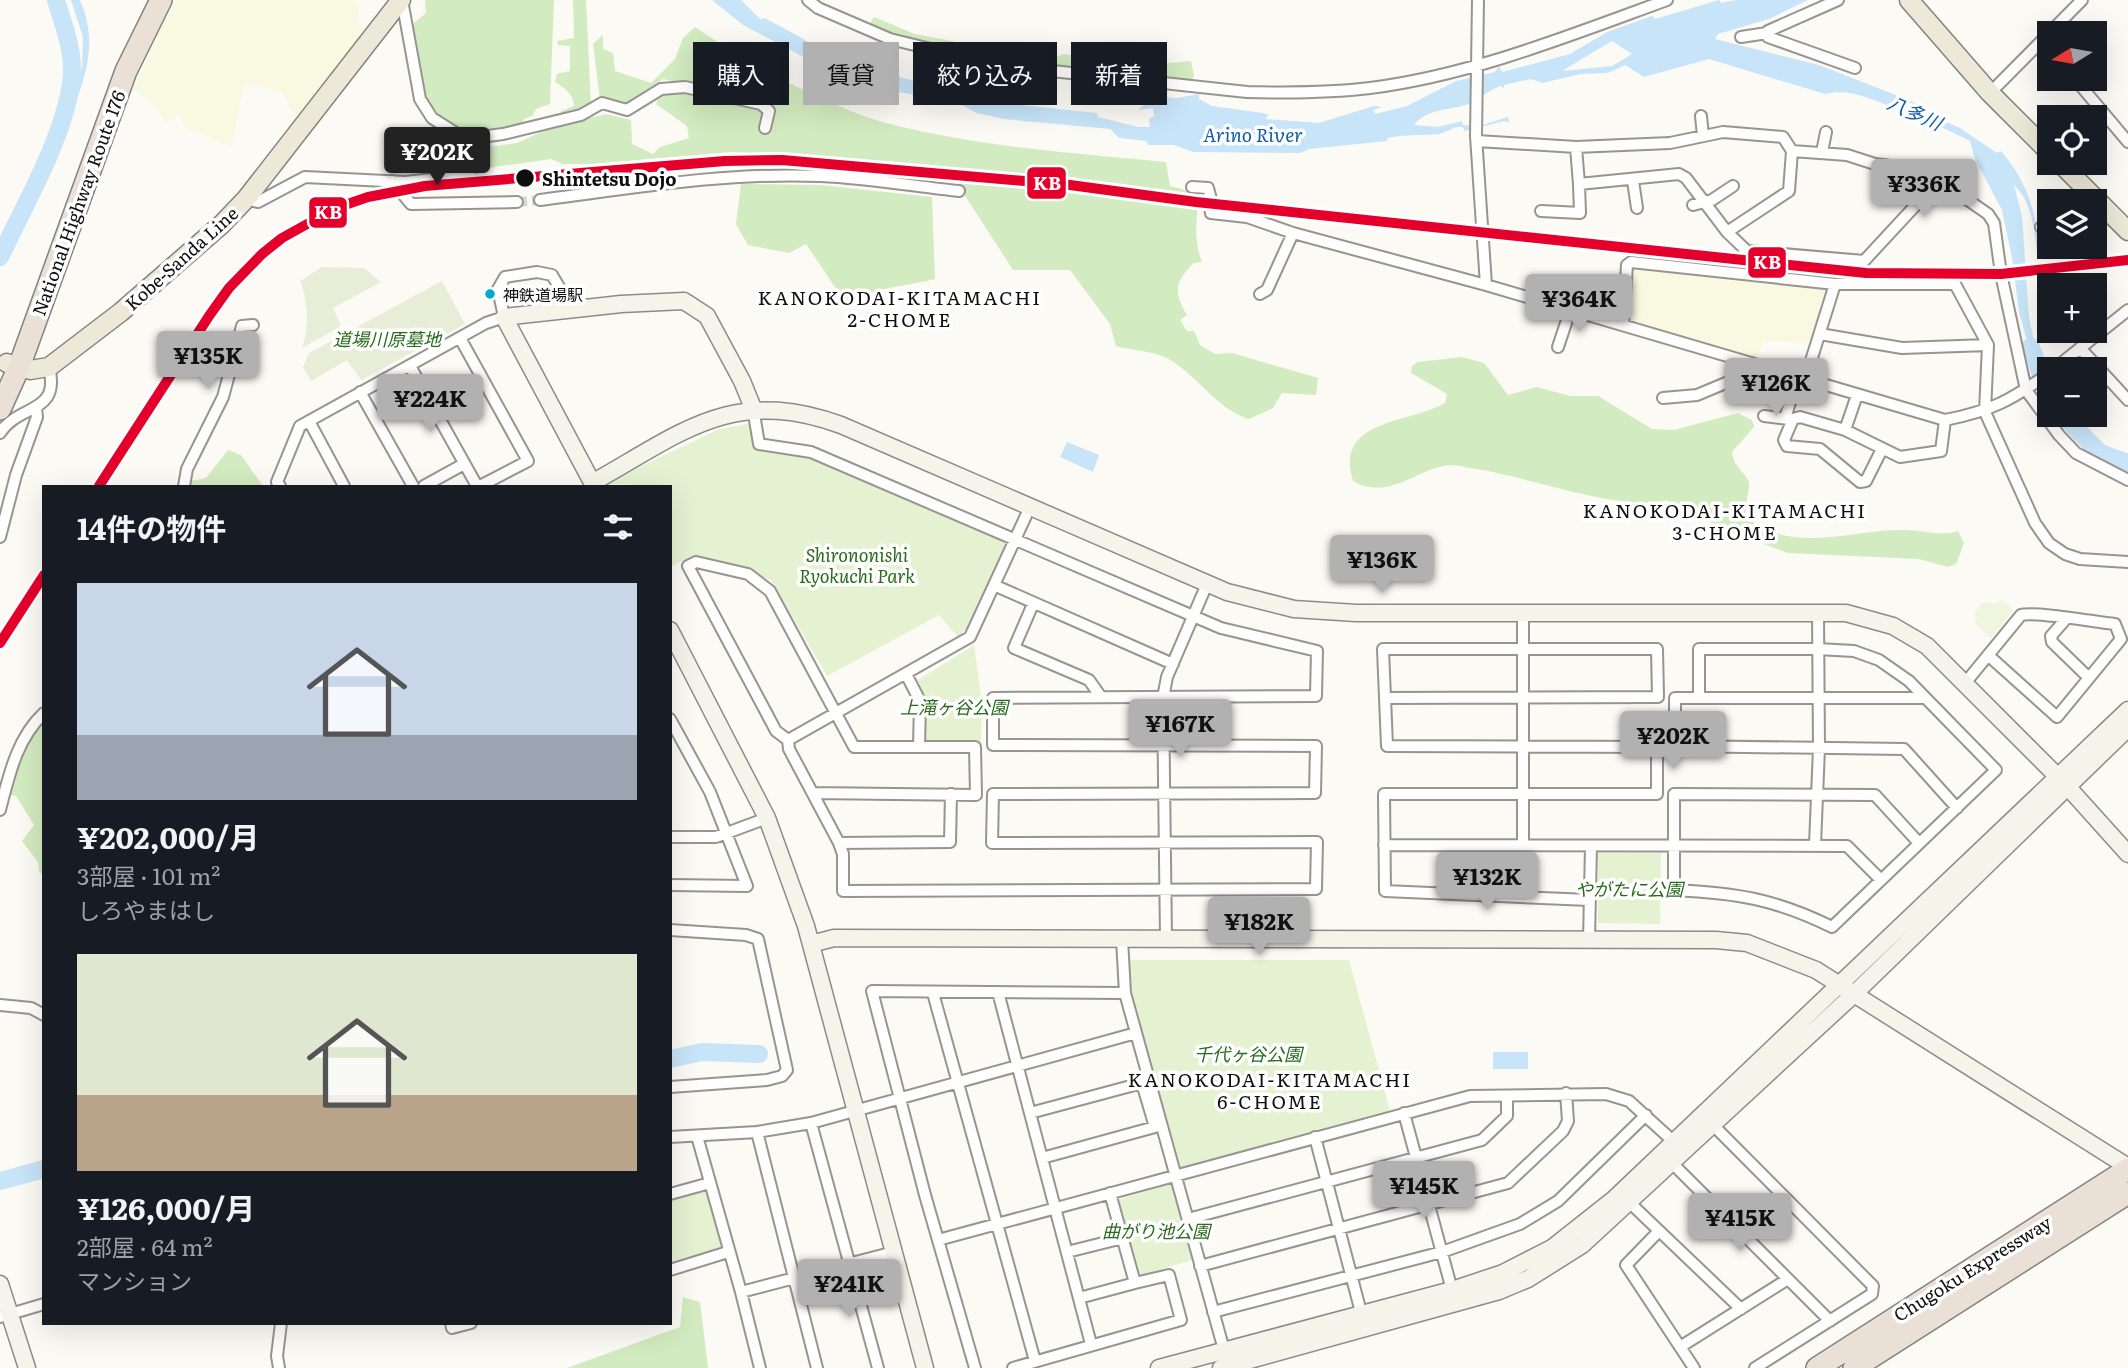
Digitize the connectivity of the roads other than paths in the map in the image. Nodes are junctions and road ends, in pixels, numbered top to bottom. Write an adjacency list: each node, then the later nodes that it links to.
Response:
1 (148, 0): 66 (highway, National Highway Route 176)
2 (162, 0): 66 (highway, National Highway Route 176)
3 (401, 0): 23 (street); 39 (main road, Kobe-Sanda Line)
4 (808, 0): 15 (street)
5 (1478, 0): 15 (street)
6 (1667, 0): 15 (street)
7 (1838, 0): 12 (street)
8 (1909, 0): 18 (main road)
9 (2082, 0): 10 (street)
10 (2068, 4): 11 (street)
11 (2059, 21)
12 (1766, 33): 13 (street); 16 (street)
13 (1741, 37)
14 (2037, 53): 18 (street)
15 (1475, 67): 24 (street)
16 (1855, 68)
17 (2084, 91): 26 (street)
18 (1990, 93): 25 (main road)
19 (1701, 116): 22 (street)
20 (765, 128): 23 (street)
21 (1826, 132): 29 (street)
22 (1703, 136): 27 (street); 28 (street)
23 (465, 139): 32 (street)
24 (1476, 139): 27 (street); 50 (street)
25 (2037, 140)
26 (2128, 142)
27 (1576, 147): 34 (street)
28 (1792, 151): 29 (street); 47 (street)
29 (1822, 152): 31 (street)
30 (2070, 175): 37 (main road)
31 (1939, 180): 47 (street); 70 (street)
32 (392, 181): 39 (street); 41 (street)
33 (1633, 181): 34 (street); 42 (street); 43 (street)
34 (1579, 184): 45 (street)
35 (1733, 186): 42 (street)
36 (1192, 187): 48 (street)
37 (2081, 189)
38 (958, 191): 40 (street)
39 (246, 199): 67 (main road, Kobe-Sanda Line)
40 (540, 200)
41 (517, 202)
42 (1698, 204): 47 (street)
43 (1637, 208)
44 (2107, 211): 46 (main road)
45 (1541, 212)
46 (2125, 223)
47 (1727, 232)
48 (1293, 233): 50 (street); 51 (street)
49 (1835, 284): 57 (street); 58 (street); 61 (street)
50 (1486, 285): 53 (street)
51 (1260, 293)
52 (572, 309): 55 (street); 55 (street); 76 (street)
53 (1570, 311): 57 (street); 60 (street)
54 (2126, 316): 62 (street)
55 (504, 317): 59 (street); 95 (street)
56 (253, 324): 88 (street)
57 (1623, 325): 64 (street)
58 (1820, 334): 61 (street); 68 (street)
59 (460, 338): 65 (street); 94 (street)
60 (1557, 341)
61 (1988, 345): 78 (street)
62 (2080, 348): 63 (street); 74 (street)
63 (2069, 357)
64 (1744, 362): 68 (street); 73 (street)
65 (410, 366): 71 (street); 86 (street)
66 (9, 368): 67 (main road); 77 (highway, National Highway Route 176)
67 (49, 368): 75 (street)
68 (1802, 379): 72 (street); 80 (street)
69 (2037, 382): 70 (street)
70 (2029, 388): 78 (street); 87 (street)
71 (360, 392): 82 (street); 91 (street)
72 (1857, 395): 81 (street); 83 (street)
73 (1663, 398)
74 (2128, 400)
75 (36, 408): 84 (street); 98 (street)
76 (753, 408): 96 (street); 97 (street); 99 (street)
77 (0, 409)
78 (1985, 412): 81 (street); 100 (street)
79 (1765, 416): 80 (street)
80 (1789, 419): 83 (street); 85 (street)
81 (1945, 420): 85 (street)
82 (309, 421): 89 (street); 90 (street)
83 (1845, 430): 85 (street)
84 (0, 433)
85 (1882, 449)
86 (464, 464): 92 (street); 93 (street)
87 (2128, 480)
88 (184, 485)
89 (279, 485)
90 (344, 485)
91 (412, 485)
92 (426, 485)
93 (477, 485)
94 (480, 485)
95 (590, 485)
96 (593, 485)
97 (1030, 507): 99 (street); 101 (street)
98 (0, 537)
99 (1015, 540): 102 (street); 106 (street)
100 (2128, 562)
101 (1207, 584): 104 (street); 106 (street)
102 (996, 586): 103 (street); 113 (street)
103 (1033, 604): 112 (street); 116 (street)
104 (1523, 613): 105 (street); 110 (street)
105 (1818, 613): 109 (street); 115 (street)
106 (1193, 616): 112 (street); 118 (street)
107 (2065, 620): 111 (street); 114 (street); 114 (street)
108 (672, 635): 141 (street)
109 (1817, 649): 120 (street); 121 (street); 122 (street)
110 (1521, 650): 117 (street); 117 (street); 119 (street)
111 (1989, 656): 114 (street); 115 (street)
112 (1173, 664): 118 (street)
113 (906, 674): 124 (street); 130 (street)
114 (2088, 677)
115 (1966, 682): 133 (street)
116 (1101, 697): 118 (street); 131 (street)
117 (1522, 697): 119 (street); 129 (street)
118 (1163, 698): 131 (street)
119 (1385, 698): 129 (street)
120 (1699, 698): 121 (street); 132 (street)
121 (1819, 698): 122 (street); 132 (street)
122 (1924, 698): 139 (street)
123 (2128, 710): 133 (street)
124 (835, 712): 128 (street); 128 (street); 130 (street)
125 (42, 715): 140 (street)
126 (672, 723): 142 (street)
127 (2128, 729): 133 (street)
128 (788, 740): 134 (street)
129 (1521, 745): 136 (street); 136 (street)
130 (919, 747): 135 (street)
131 (1164, 747): 138 (street); 138 (street)
132 (1819, 748): 137 (street); 139 (street)
133 (2062, 781): 152 (street); 162 (street)
134 (813, 793): 135 (street); 144 (street)
135 (951, 794): 144 (street)
136 (1522, 794): 148 (street); 149 (street)
137 (1817, 794): 146 (street); 147 (street); 150 (street)
138 (1164, 795): 145 (street); 145 (street)
139 (1957, 808): 146 (street)
140 (0, 810)
141 (766, 818): 142 (street); 161 (street)
142 (727, 833): 143 (street); 154 (street)
143 (672, 836)
144 (839, 843): 155 (street)
145 (1164, 843): 155 (street); 155 (street)
146 (1919, 843): 153 (street)
147 (1674, 844): 150 (street); 151 (street); 153 (street)
148 (1384, 845): 149 (street); 156 (street)
149 (1523, 845): 151 (street)
150 (1815, 845): 153 (street)
151 (1591, 846): 156 (street)
152 (2128, 854)
153 (1880, 880)
154 (672, 885)
155 (1164, 891): 158 (street)
156 (1589, 900): 160 (street)
157 (672, 930): 171 (street)
158 (1166, 938): 159 (street); 160 (street)
159 (1122, 939): 161 (street); 165 (street)
160 (1589, 940): 162 (street)
161 (811, 944): 175 (street)
162 (1846, 990): 180 (street); 185 (street); 189 (street)
163 (998, 992): 164 (street); 165 (street); 169 (street)
164 (933, 993): 170 (street); 174 (street)
165 (1125, 993): 168 (street)
166 (0, 1005): 167 (street)
167 (42, 1014)
168 (1136, 1032): 169 (street); 190 (street)
169 (1017, 1065): 170 (street); 176 (street)
170 (958, 1082): 174 (street); 200 (street)
171 (672, 1087)
172 (1566, 1093): 173 (street); 178 (street); 197 (street)
173 (1507, 1096): 177 (street); 187 (street)
174 (900, 1098): 175 (street); 204 (street)
175 (856, 1110): 179 (street); 206 (street)
176 (1030, 1113): 186 (street); 186 (street)
177 (1404, 1113): 184 (street); 187 (street)
178 (1646, 1115): 185 (street); 208 (street)
179 (811, 1123): 181 (street); 209 (street)
180 (1713, 1125): 188 (street); 225 (street)
181 (757, 1132): 182 (street); 213 (street)
182 (697, 1136): 183 (street); 192 (street)
183 (672, 1137)
184 (1315, 1137): 190 (street); 191 (street)
185 (1673, 1141): 217 (street)
186 (1042, 1158): 198 (street)
187 (1417, 1158): 191 (street); 197 (street)
188 (1671, 1162): 196 (street); 214 (street)
189 (2128, 1168): 195 (highway, Chugoku Expressway)
190 (1176, 1175): 194 (street); 199 (street)
191 (1328, 1182): 199 (street); 201 (street)
192 (710, 1183): 193 (street); 205 (street)
193 (672, 1193)
194 (1110, 1193): 198 (street); 203 (street)
195 (2116, 1193): 244 (highway, Chugoku Expressway); 245 (highway, Chugoku Expressway)
196 (1629, 1202): 202 (street); 227 (street)
197 (1428, 1204): 201 (street); 208 (street)
198 (1056, 1209): 200 (street); 207 (street)
199 (1188, 1219): 210 (street)
200 (997, 1224): 204 (street); 231 (street)
201 (1340, 1228): 210 (street); 212 (street)
202 (1658, 1231): 221 (street); 229 (street)
203 (1123, 1238): 207 (street); 215 (street)
204 (938, 1240): 238 (street)
205 (728, 1252): 211 (street); 218 (street)
206 (894, 1252): 209 (street); 237 (street)
207 (1067, 1252): 219 (street)
208 (1442, 1252): 212 (street); 217 (street)
209 (851, 1262): 213 (street); 236 (street)
210 (1200, 1266): 222 (street)
211 (672, 1269)
212 (1353, 1275): 222 (street); 223 (street)
213 (796, 1278): 218 (street); 235 (street)
214 (1788, 1279): 221 (street); 225 (street)
215 (1135, 1283): 219 (street); 228 (street)
216 (0, 1284): 224 (street)
217 (1452, 1290): 223 (street)
218 (741, 1292): 234 (street)
219 (1079, 1298): 228 (street)
220 (42, 1305): 224 (street)
221 (1741, 1309): 229 (street)
222 (1213, 1312): 230 (street)
223 (1361, 1313): 227 (street); 230 (street)
224 (5, 1315): 232 (street)
225 (1830, 1321): 243 (street)
226 (281, 1325): 233 (street)
227 (1365, 1331): 241 (street)
228 (1091, 1344): 231 (street)
229 (1680, 1347): 242 (street)
230 (1224, 1350): 240 (street)
231 (1035, 1361): 239 (street)
232 (27, 1368)
233 (279, 1368)
234 (760, 1368)
235 (817, 1368)
236 (878, 1368)
237 (925, 1368)
238 (975, 1368)
239 (1013, 1368)
240 (1158, 1368)
241 (1221, 1368)
242 (1694, 1368)
243 (1755, 1368)
244 (1817, 1368)
245 (1854, 1368)

